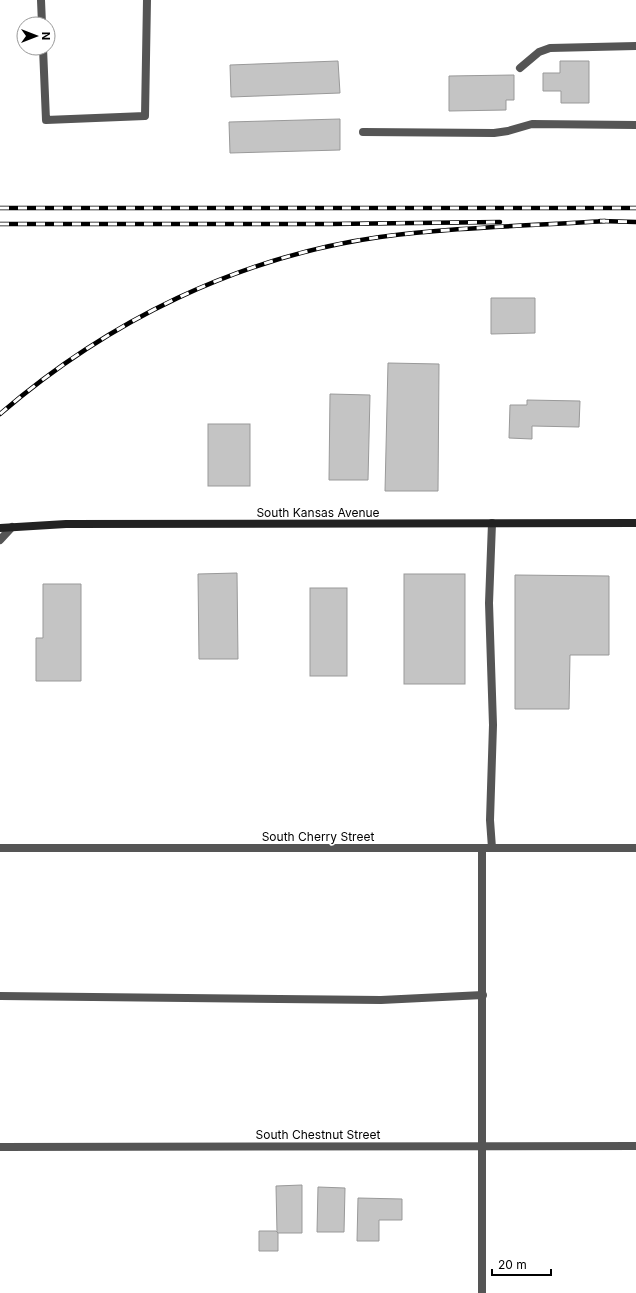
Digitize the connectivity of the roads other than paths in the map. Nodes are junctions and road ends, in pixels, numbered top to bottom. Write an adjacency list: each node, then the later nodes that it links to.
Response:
1 (41, 0): 3 (street)
2 (147, 0): 5 (street)
3 (42, 16)
4 (636, 46): 6 (street)
5 (43, 56)
6 (520, 68)
7 (636, 125): 8 (street)
8 (363, 132)
9 (492, 523): 10 (main road, South Kansas Avenue); 11 (main road, South Kansas Avenue); 16 (street)
10 (636, 523)
11 (12, 527): 12 (main road, South Kansas Avenue); 13 (street)
12 (0, 528)
13 (0, 540)
14 (0, 848): 15 (street, South Cherry Street)
15 (482, 848): 16 (street, South Cherry Street); 18 (street)
16 (492, 848): 17 (street, South Cherry Street)
17 (636, 848)
18 (483, 995): 19 (street); 20 (street)
19 (0, 996)
20 (483, 1146): 21 (street, South Chestnut Street); 22 (street, South Chestnut Street); 23 (street)
21 (636, 1146)
22 (0, 1147)
23 (482, 1293)

